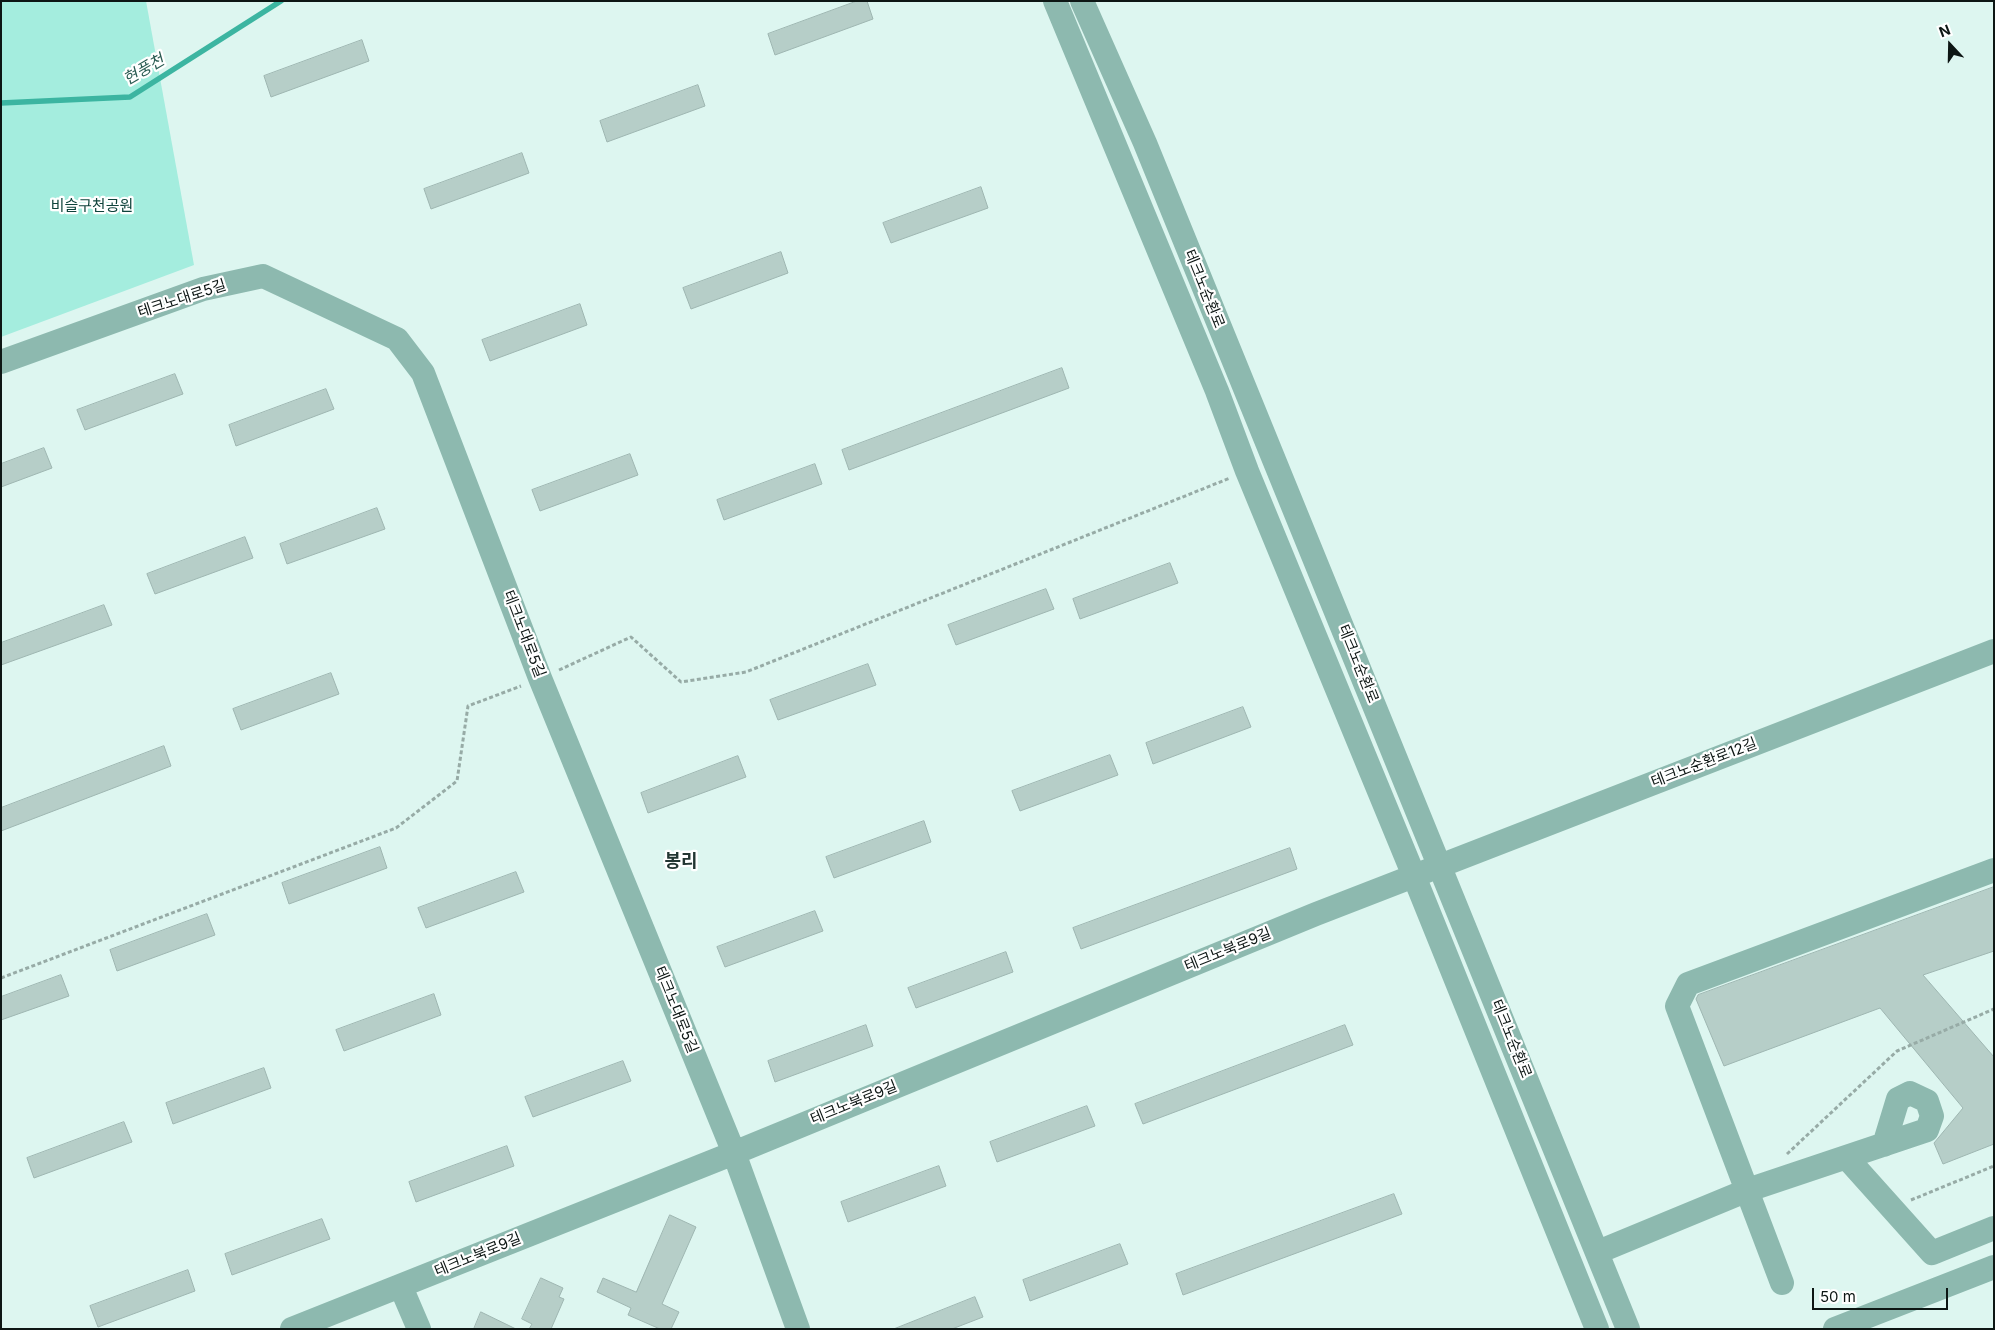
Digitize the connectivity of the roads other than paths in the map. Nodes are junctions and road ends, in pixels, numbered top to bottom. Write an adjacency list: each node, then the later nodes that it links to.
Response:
1 (1055, 1): 7 (street, 테크노순환로)
2 (1082, 1): 5 (street, 테크노순환로)
3 (1, 362): 9 (street, 테크노대로5길)
4 (1994, 652): 5 (street, 테크노순환로12길)
5 (1440, 864): 7 (street, 테크노순환로12길); 13 (street, 테크노순환로)
6 (1994, 870): 11 (street)
7 (1414, 876): 9 (street, 테크노북로9길); 20 (street, 테크노순환로)
8 (1884, 1145): 10 (street)
9 (734, 1153): 16 (street, 테크노북로9길); 19 (street, 테크노대로5길)
10 (1846, 1158): 11 (street); 12 (street)
11 (1748, 1190): 13 (street); 15 (street)
12 (1994, 1228)
13 (1598, 1252): 21 (street, 테크노순환로)
14 (1994, 1267): 22 (street)
15 (1782, 1283)
16 (401, 1287): 17 (street, 테크노북로9길); 18 (street)
17 (292, 1329)
18 (419, 1329)
19 (798, 1329)
20 (1597, 1329)
21 (1628, 1329)
22 (1835, 1329)

